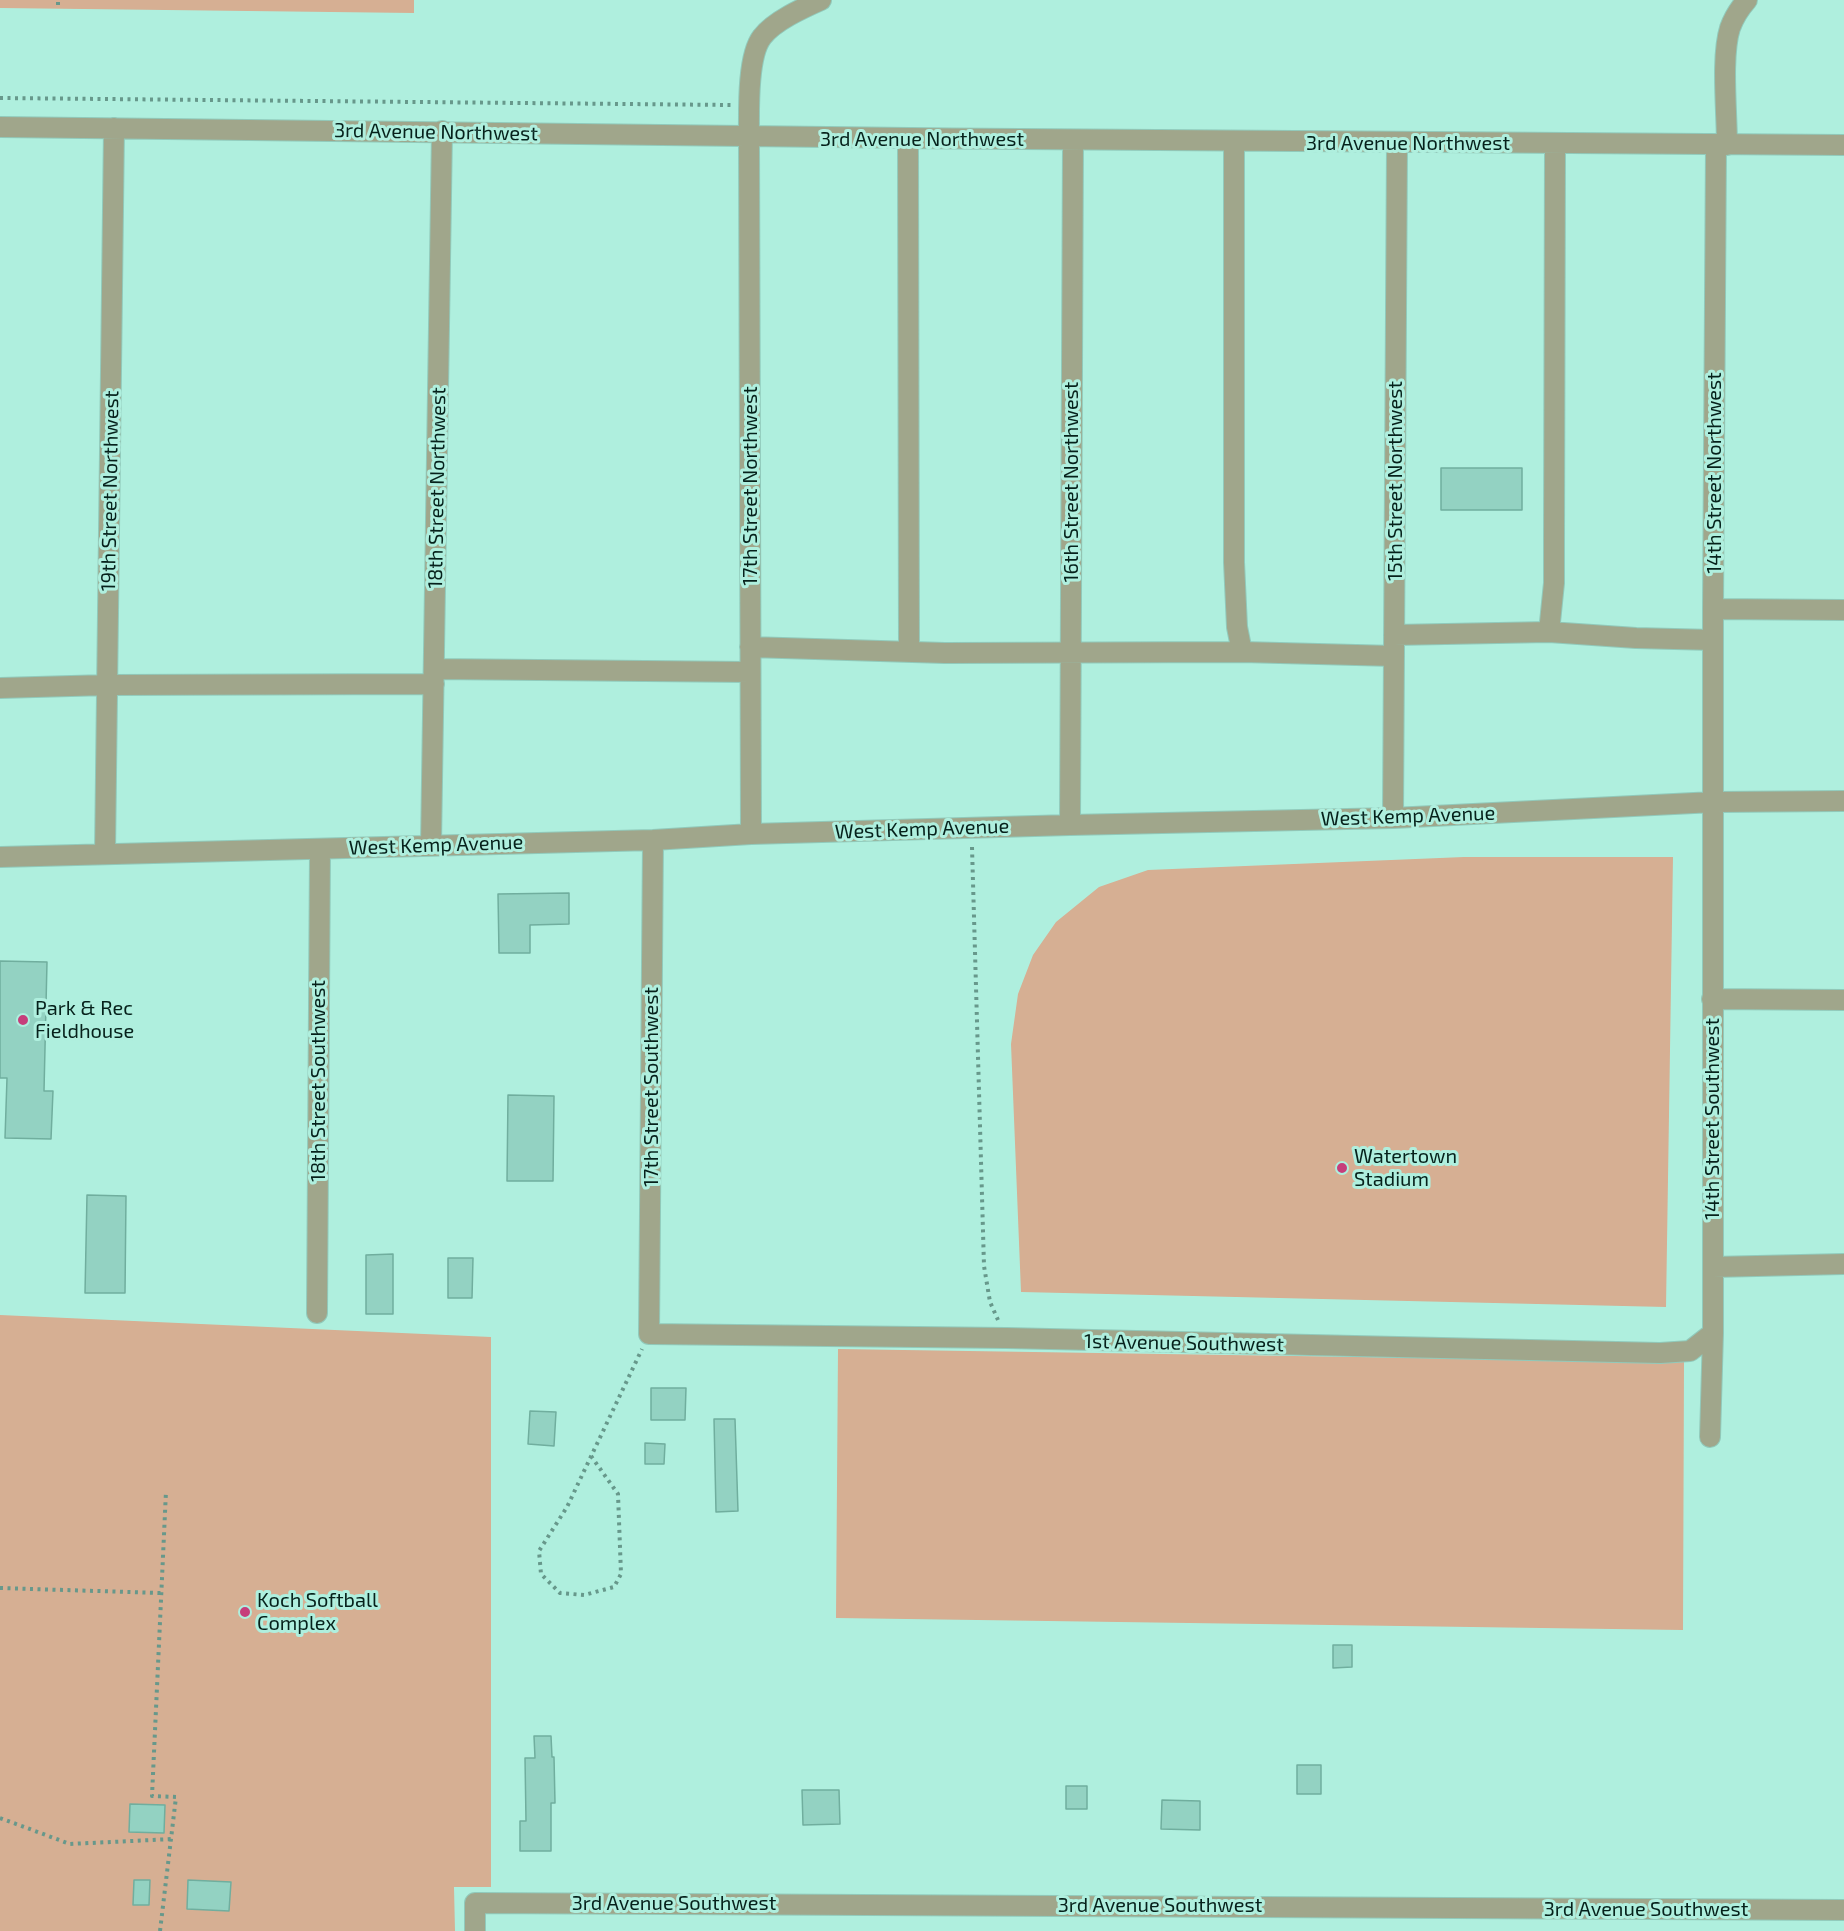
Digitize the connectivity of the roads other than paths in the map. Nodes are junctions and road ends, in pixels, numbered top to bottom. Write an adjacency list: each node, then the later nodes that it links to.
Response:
1 (821, 0): 6 (street, 17th Street Northwest)
2 (1747, 0): 12 (street, 14th Street Northwest)
3 (0, 127): 4 (street, 3rd Avenue Northwest)
4 (114, 128): 5 (street, 3rd Avenue Northwest); 26 (street, 19th Street Northwest)
5 (442, 131): 6 (street, 3rd Avenue Northwest); 25 (street, 18th Street Northwest)
6 (749, 138): 7 (street, 3rd Avenue Northwest); 19 (street, 17th Street Northwest)
7 (908, 139): 8 (street, 3rd Avenue Northwest); 20 (street)
8 (1073, 140): 9 (street, 3rd Avenue Northwest); 22 (street, 16th Street Northwest)
9 (1234, 142): 10 (street, 3rd Avenue Northwest); 21 (street)
10 (1397, 143): 11 (street, 3rd Avenue Northwest); 17 (street, 15th Street Northwest)
11 (1555, 144): 12 (street, 3rd Avenue Northwest); 16 (street)
12 (1722, 145): 13 (street, 3rd Avenue Northwest); 14 (street, 14th Street Northwest)
13 (1844, 145)
14 (1713, 609): 15 (street); 18 (street, 14th Street Northwest)
15 (1844, 610)
16 (1549, 632): 17 (street); 18 (street)
17 (1394, 635): 23 (street, 15th Street Northwest)
18 (1713, 640): 29 (street, 14th Street Northwest)
19 (750, 647): 20 (street); 24 (street, 17th Street Northwest)
20 (909, 652): 22 (street)
21 (1242, 652): 22 (street); 23 (street)
22 (1071, 654): 31 (street, 16th Street Northwest)
23 (1394, 656): 30 (street, 15th Street Northwest)
24 (750, 672): 25 (street); 32 (street, 17th Street Northwest)
25 (434, 677): 26 (street); 34 (street, 18th Street Northwest)
26 (107, 685): 27 (street); 36 (street, 19th Street Northwest)
27 (0, 688)
28 (1844, 801): 29 (street, West Kemp Avenue)
29 (1714, 802): 30 (street, West Kemp Avenue); 38 (street, 14th Street Southwest)
30 (1393, 818): 31 (street, West Kemp Avenue)
31 (1070, 825): 32 (street, West Kemp Avenue)
32 (751, 834): 33 (street, West Kemp Avenue)
33 (652, 840): 34 (street, West Kemp Avenue); 44 (street, 17th Street Southwest)
34 (431, 845): 35 (street, West Kemp Avenue)
35 (320, 849): 36 (street, West Kemp Avenue); 42 (street, 18th Street Southwest)
36 (105, 854): 37 (street, West Kemp Avenue)
37 (0, 857)
38 (1712, 999): 39 (street); 41 (street, 14th Street Southwest)
39 (1844, 1000)
40 (1844, 1264): 41 (street)
41 (1713, 1267): 43 (street, 14th Street Southwest)
42 (316, 1313)
43 (1713, 1334): 44 (street, 1st Avenue Southwest); 45 (street, 14th Street Southwest)
44 (649, 1335)
45 (1710, 1437)
46 (1844, 1910): 47 (street, 3rd Avenue Southwest)
47 (475, 1931)

